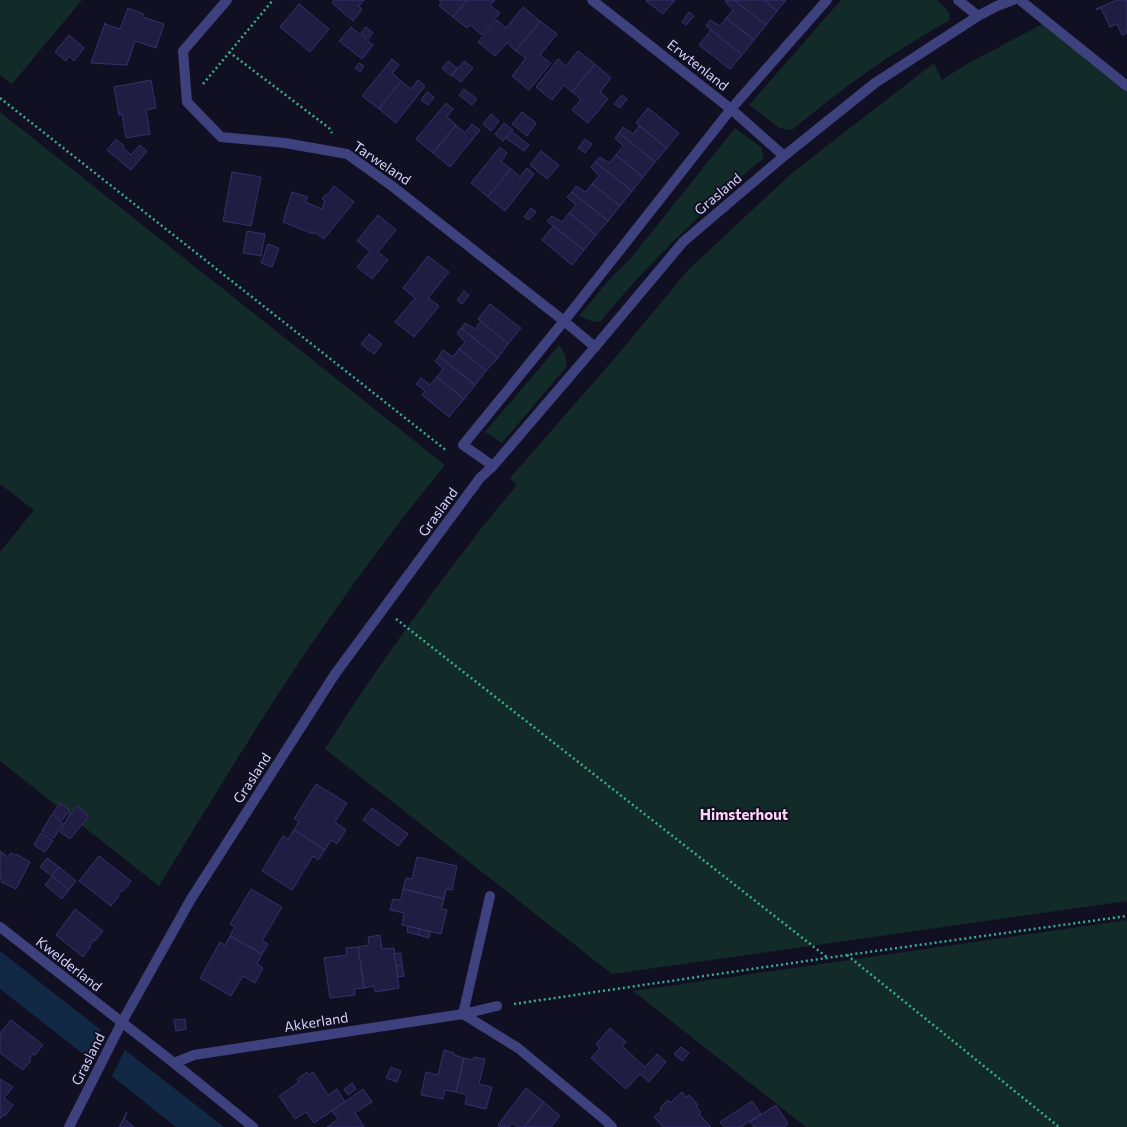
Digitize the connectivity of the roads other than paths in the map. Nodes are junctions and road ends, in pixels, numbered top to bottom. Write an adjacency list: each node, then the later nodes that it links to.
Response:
1 (228, 0): 11 (street, Tarweland)
2 (592, 0): 9 (street, Erwtenland)
3 (827, 0): 9 (street)
4 (958, 0): 7 (street)
5 (1013, 0): 7 (street, Grasland)
6 (1020, 0): 8 (street)
7 (978, 16): 10 (street, Grasland)
8 (1127, 86)
9 (730, 109): 10 (street, Erwtenland); 11 (street)
10 (784, 156): 12 (street, Grasland)
11 (564, 321): 12 (street, Tarweland); 13 (street)
12 (595, 347): 13 (street, Grasland)
13 (493, 466): 18 (street, Grasland)
14 (490, 896): 17 (street)
15 (0, 927): 18 (street, Kwelderland)
16 (497, 1006): 17 (street, Akkerland)
17 (463, 1014): 19 (street, Akkerland); 22 (street)
18 (122, 1022): 19 (street); 20 (street, Grasland)
19 (174, 1063): 21 (street)
20 (69, 1127)
21 (253, 1127)
22 (612, 1127)

